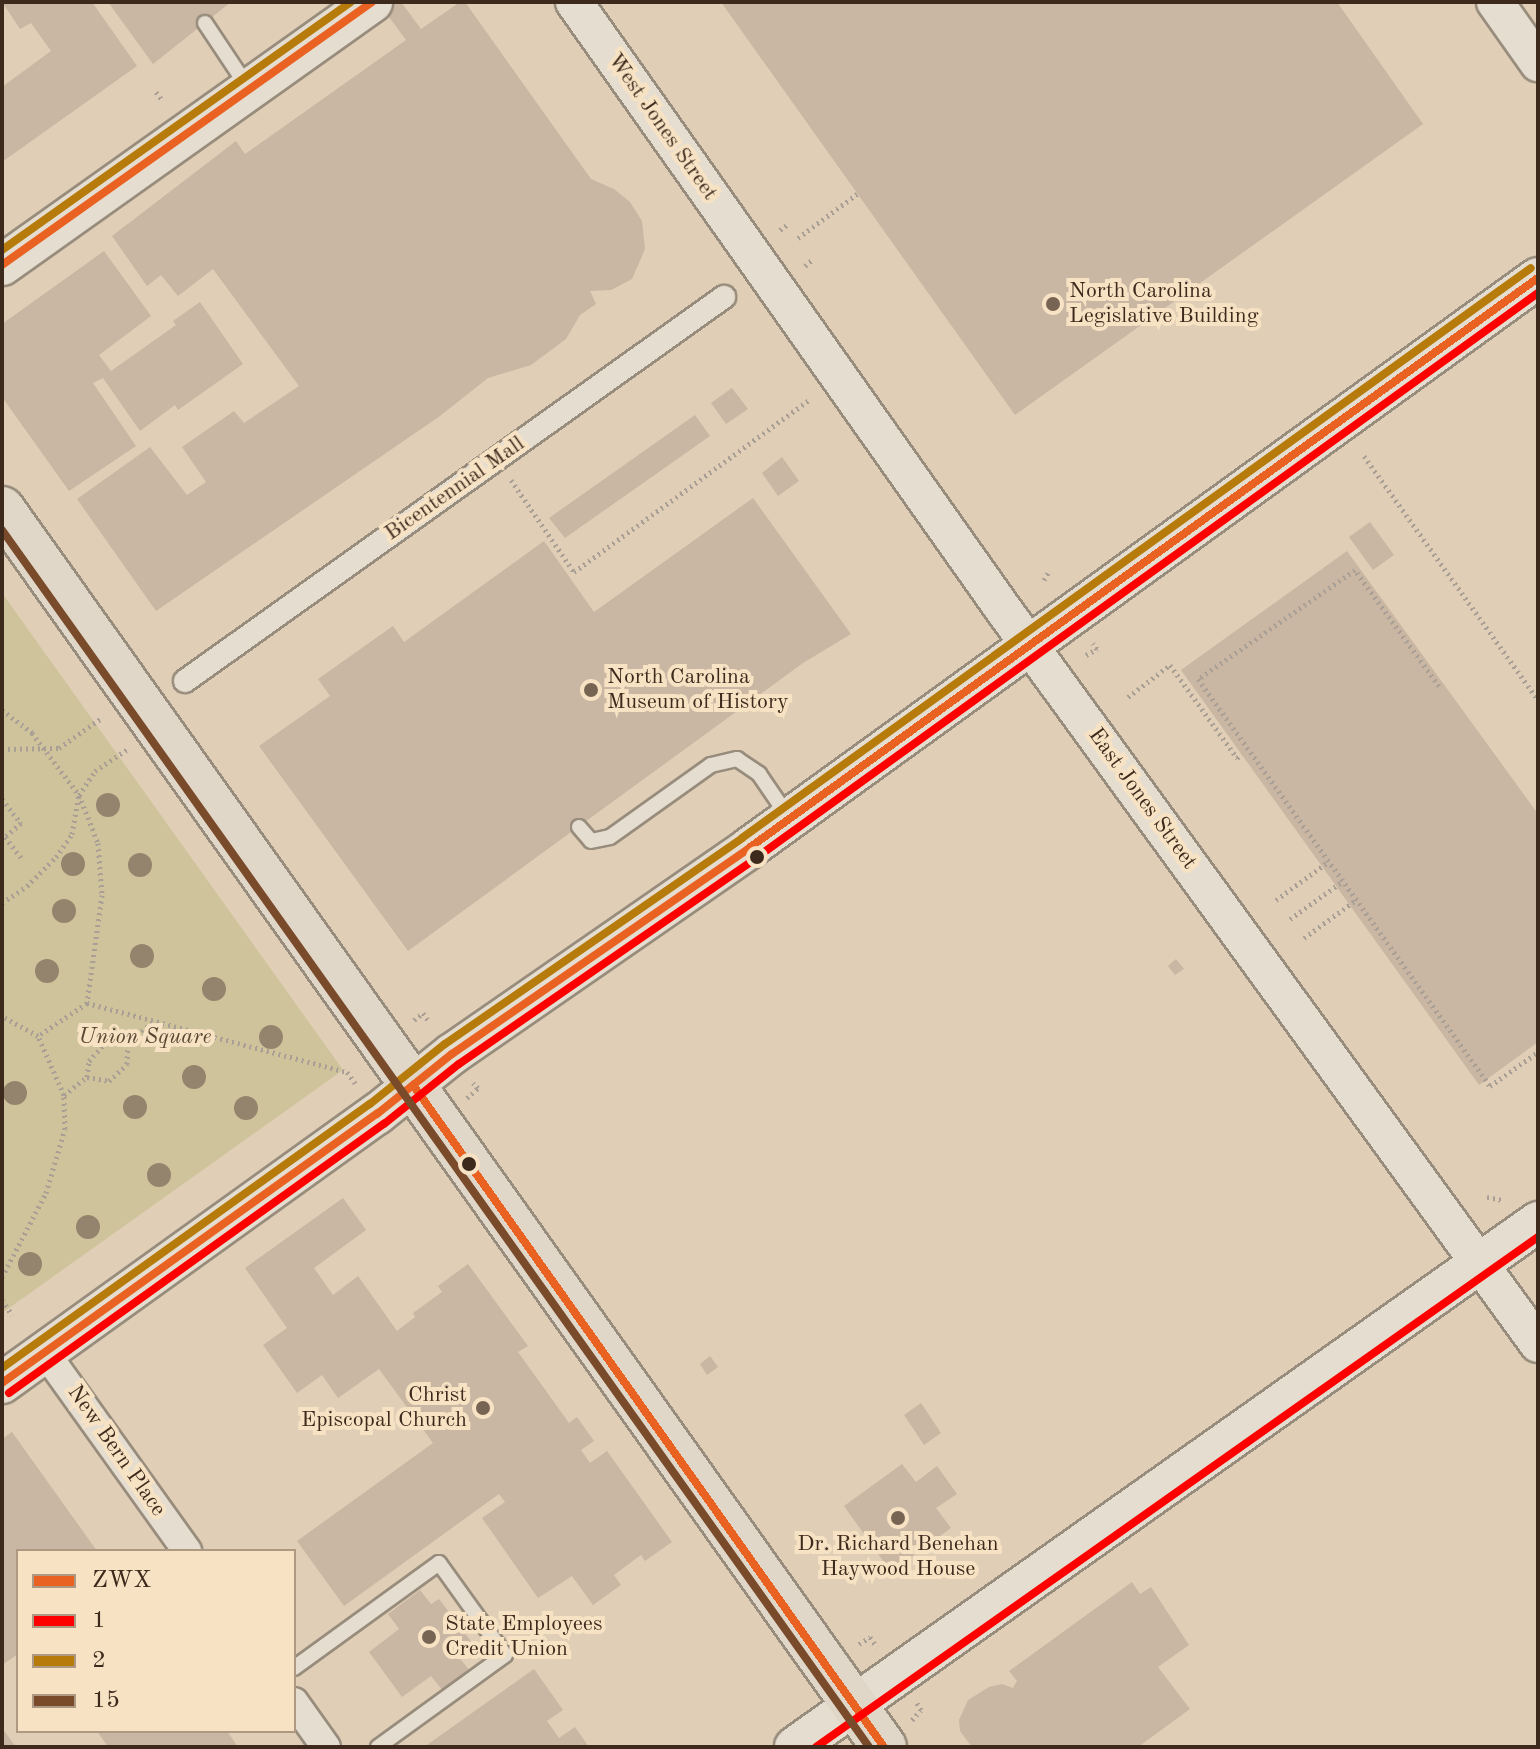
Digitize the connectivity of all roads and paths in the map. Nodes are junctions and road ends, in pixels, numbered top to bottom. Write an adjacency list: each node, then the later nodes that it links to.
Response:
1 (372, 2): 6 (main road)
2 (574, 2): 13 (street, West Jones Street)
3 (1495, 2): 5 (street)
4 (205, 23): 6 (lane)
5 (1538, 63)
6 (250, 89): 15 (main road)
7 (156, 92): 8 (path)
8 (162, 100)
9 (857, 194): 12 (path)
10 (788, 224): 11 (path)
11 (780, 230)
12 (798, 238)
13 (750, 252): 25 (street, East Jones Street)
14 (813, 259): 16 (path)
15 (2, 265)
16 (805, 266)
17 (1538, 278): 25 (main road)
18 (724, 297): 21 (street, Bicentennial Mall)
19 (809, 400): 21 (path)
20 (1364, 456): 31 (path)
21 (497, 459): 28 (street, Bicentennial Mall)
22 (2, 509): 60 (main road)
23 (1049, 571): 24 (path)
24 (1044, 580)
25 (1029, 646): 40 (main road); 67 (street, East Jones Street)
26 (1097, 649): 27 (path)
27 (1086, 655)
28 (185, 681)
29 (1439, 686): 43 (path)
30 (1128, 697): 36 (path)
31 (1538, 700)
32 (2, 710): 34 (path)
33 (95, 722): 34 (path)
34 (44, 748): 35 (path); 38 (path)
35 (2, 749)
36 (1242, 754)
37 (119, 755): 38 (path)
38 (79, 795): 47 (path); 50 (path)
39 (2, 799): 42 (path)
40 (790, 819): 41 (lane); 60 (main road)
41 (579, 827)
42 (23, 860)
43 (1328, 862): 44 (path); 45 (path)
44 (1343, 881): 46 (path); 48 (path)
45 (1276, 900)
46 (1356, 900): 49 (path); 57 (path)
47 (2, 903)
48 (1290, 919)
49 (1304, 938)
50 (87, 1003): 53 (path); 55 (path)
51 (2, 1016): 55 (path)
52 (413, 1021): 54 (path)
53 (154, 1022): 56 (path); 59 (path)
54 (429, 1022)
55 (38, 1036): 62 (path)
56 (128, 1043): 58 (path); 58 (path)
57 (1538, 1052)
58 (87, 1077): 62 (path)
59 (355, 1083)
60 (413, 1085): 72 (main road); 79 (main road)
61 (478, 1088): 63 (path)
62 (64, 1095): 68 (path)
63 (466, 1098)
64 (1487, 1197): 65 (path)
65 (1502, 1200)
66 (1538, 1222): 67 (main road)
67 (1481, 1263): 71 (street, East Jones Street); 79 (main road)
68 (2, 1277)
69 (2, 1300): 70 (path)
70 (12, 1315)
71 (1538, 1344)
72 (44, 1351): 73 (main road); 74 (street, New Bern Place)
73 (2, 1383)
74 (186, 1549)
75 (870, 1637): 76 (path)
76 (855, 1647)
77 (296, 1667): 83 (lane)
78 (296, 1705): 82 (street)
79 (853, 1706): 81 (main road); 84 (main road)
80 (921, 1710): 81 (path)
81 (896, 1735)
82 (326, 1747)
83 (378, 1747)
84 (795, 1747)

